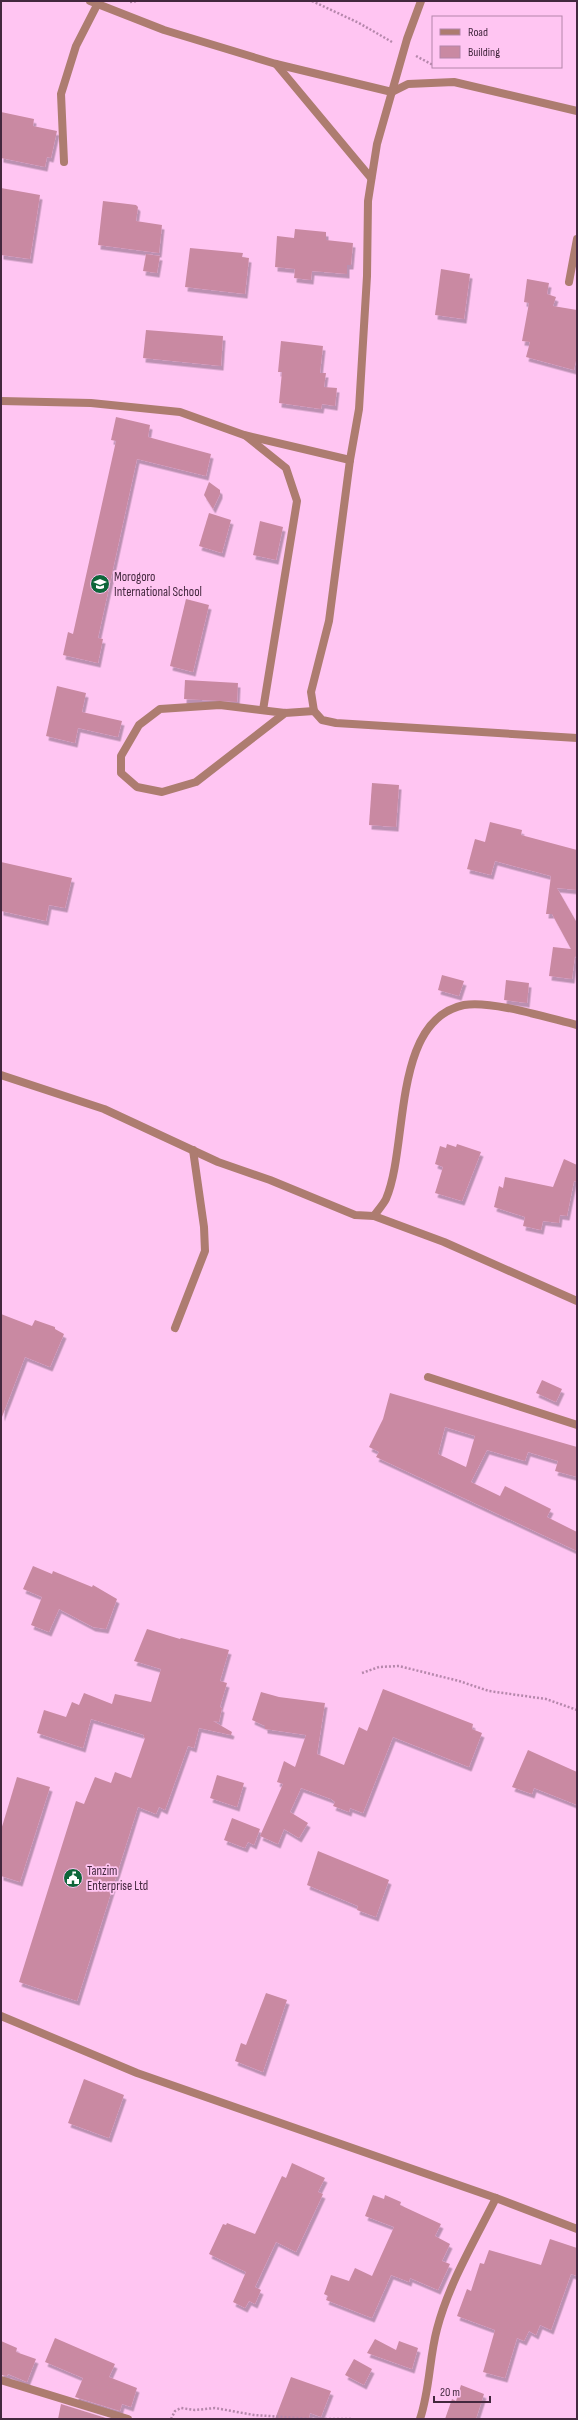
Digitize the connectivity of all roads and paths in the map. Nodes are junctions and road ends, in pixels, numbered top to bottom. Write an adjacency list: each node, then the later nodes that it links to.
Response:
1 (312, 1): 4 (path)
2 (421, 1): 4 (street)
3 (94, 3): 5 (street); 9 (street)
4 (404, 49): 6 (path); 7 (street)
5 (276, 64): 7 (street); 10 (street)
6 (432, 64)
7 (392, 92): 8 (street); 10 (street)
8 (577, 111)
9 (64, 162)
10 (371, 178): 15 (street)
11 (577, 239): 12 (street)
12 (569, 282)
13 (1, 401): 14 (street)
14 (244, 434): 15 (street); 16 (street)
15 (350, 460): 17 (street)
16 (262, 710): 18 (street); 18 (street)
17 (314, 711): 18 (street); 19 (street)
18 (285, 713)
19 (577, 738)
20 (577, 1025): 23 (street)
21 (1, 1075): 22 (street)
22 (193, 1150): 23 (street); 25 (street)
23 (374, 1216): 24 (street)
24 (577, 1301)
25 (175, 1328)
26 (428, 1376): 27 (street)
27 (577, 1425)
28 (362, 1674): 29 (path)
29 (577, 1710)
30 (1, 2016): 31 (street)
31 (496, 2198): 32 (street); 39 (street)
32 (577, 2229)
33 (1, 2380): 34 (street)
34 (128, 2419)
35 (172, 2419): 36 (path)
36 (313, 2419)
37 (325, 2419): 38 (path)
38 (351, 2419)
39 (420, 2419)

